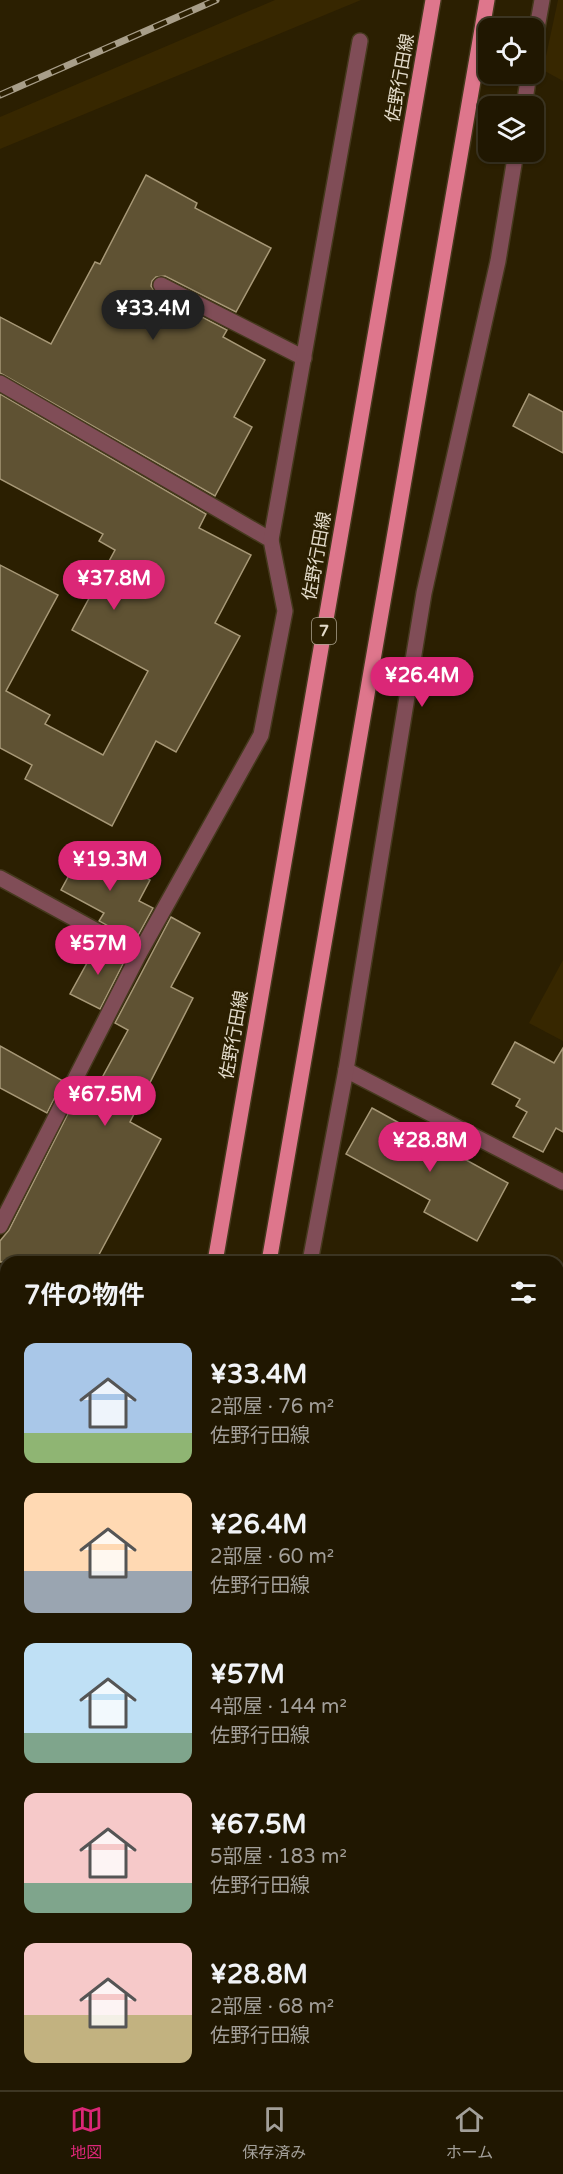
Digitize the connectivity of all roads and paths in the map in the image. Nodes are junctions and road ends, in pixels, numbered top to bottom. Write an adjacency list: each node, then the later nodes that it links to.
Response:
1 (433, 0): 16 (main road, 佐野行田線 / 7)
2 (487, 0): 17 (main road)
3 (542, 0): 4 (street)
4 (539, 18)
5 (360, 41): 8 (street)
6 (514, 162): 13 (street)
7 (161, 285): 8 (street)
8 (304, 358): 10 (street)
9 (0, 383): 10 (street)
10 (271, 540): 12 (street)
11 (0, 878): 12 (street)
12 (139, 954): 15 (street)
13 (346, 1070): 14 (street); 18 (street)
14 (563, 1182)
15 (0, 1226)
16 (216, 1256)
17 (270, 1256)
18 (311, 1256)

